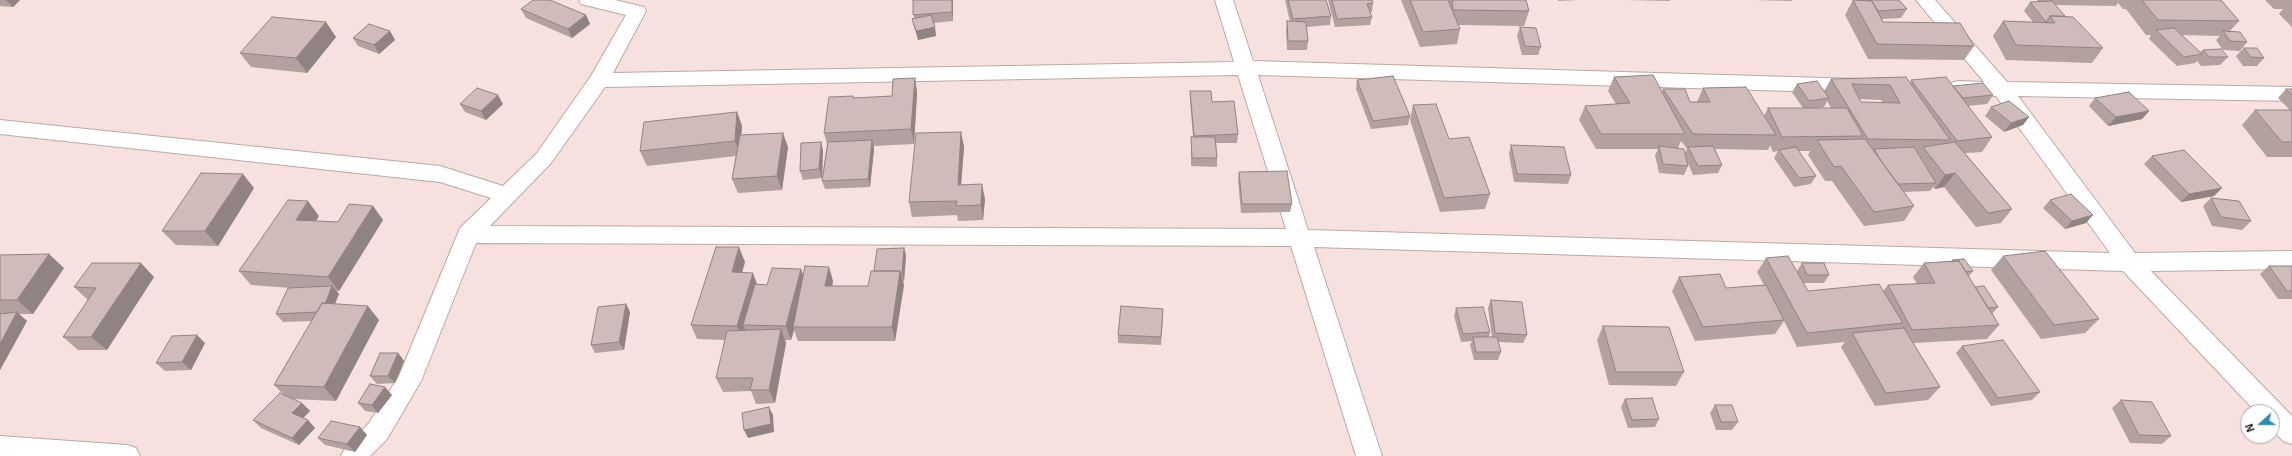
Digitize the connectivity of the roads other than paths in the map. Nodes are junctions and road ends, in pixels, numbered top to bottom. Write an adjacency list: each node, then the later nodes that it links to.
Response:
1 (588, 0): 5 (street)
2 (1224, 0): 4 (street)
3 (1925, 0): 8 (street)
4 (1247, 68): 5 (street); 6 (street); 13 (street)
5 (599, 80): 11 (street)
6 (1875, 86)
7 (1939, 88): 8 (street)
8 (2003, 90): 9 (street); 15 (street)
9 (2292, 94)
10 (0, 127): 11 (street)
11 (507, 195): 12 (street)
12 (468, 234): 13 (street); 21 (street)
13 (1301, 238): 15 (street); 22 (street)
14 (2292, 260): 15 (street)
15 (2129, 262): 16 (street)
16 (2264, 404)
17 (2280, 420): 18 (street)
18 (2292, 433)
19 (0, 447): 20 (street)
20 (127, 456)
21 (354, 456)
22 (1369, 456)

